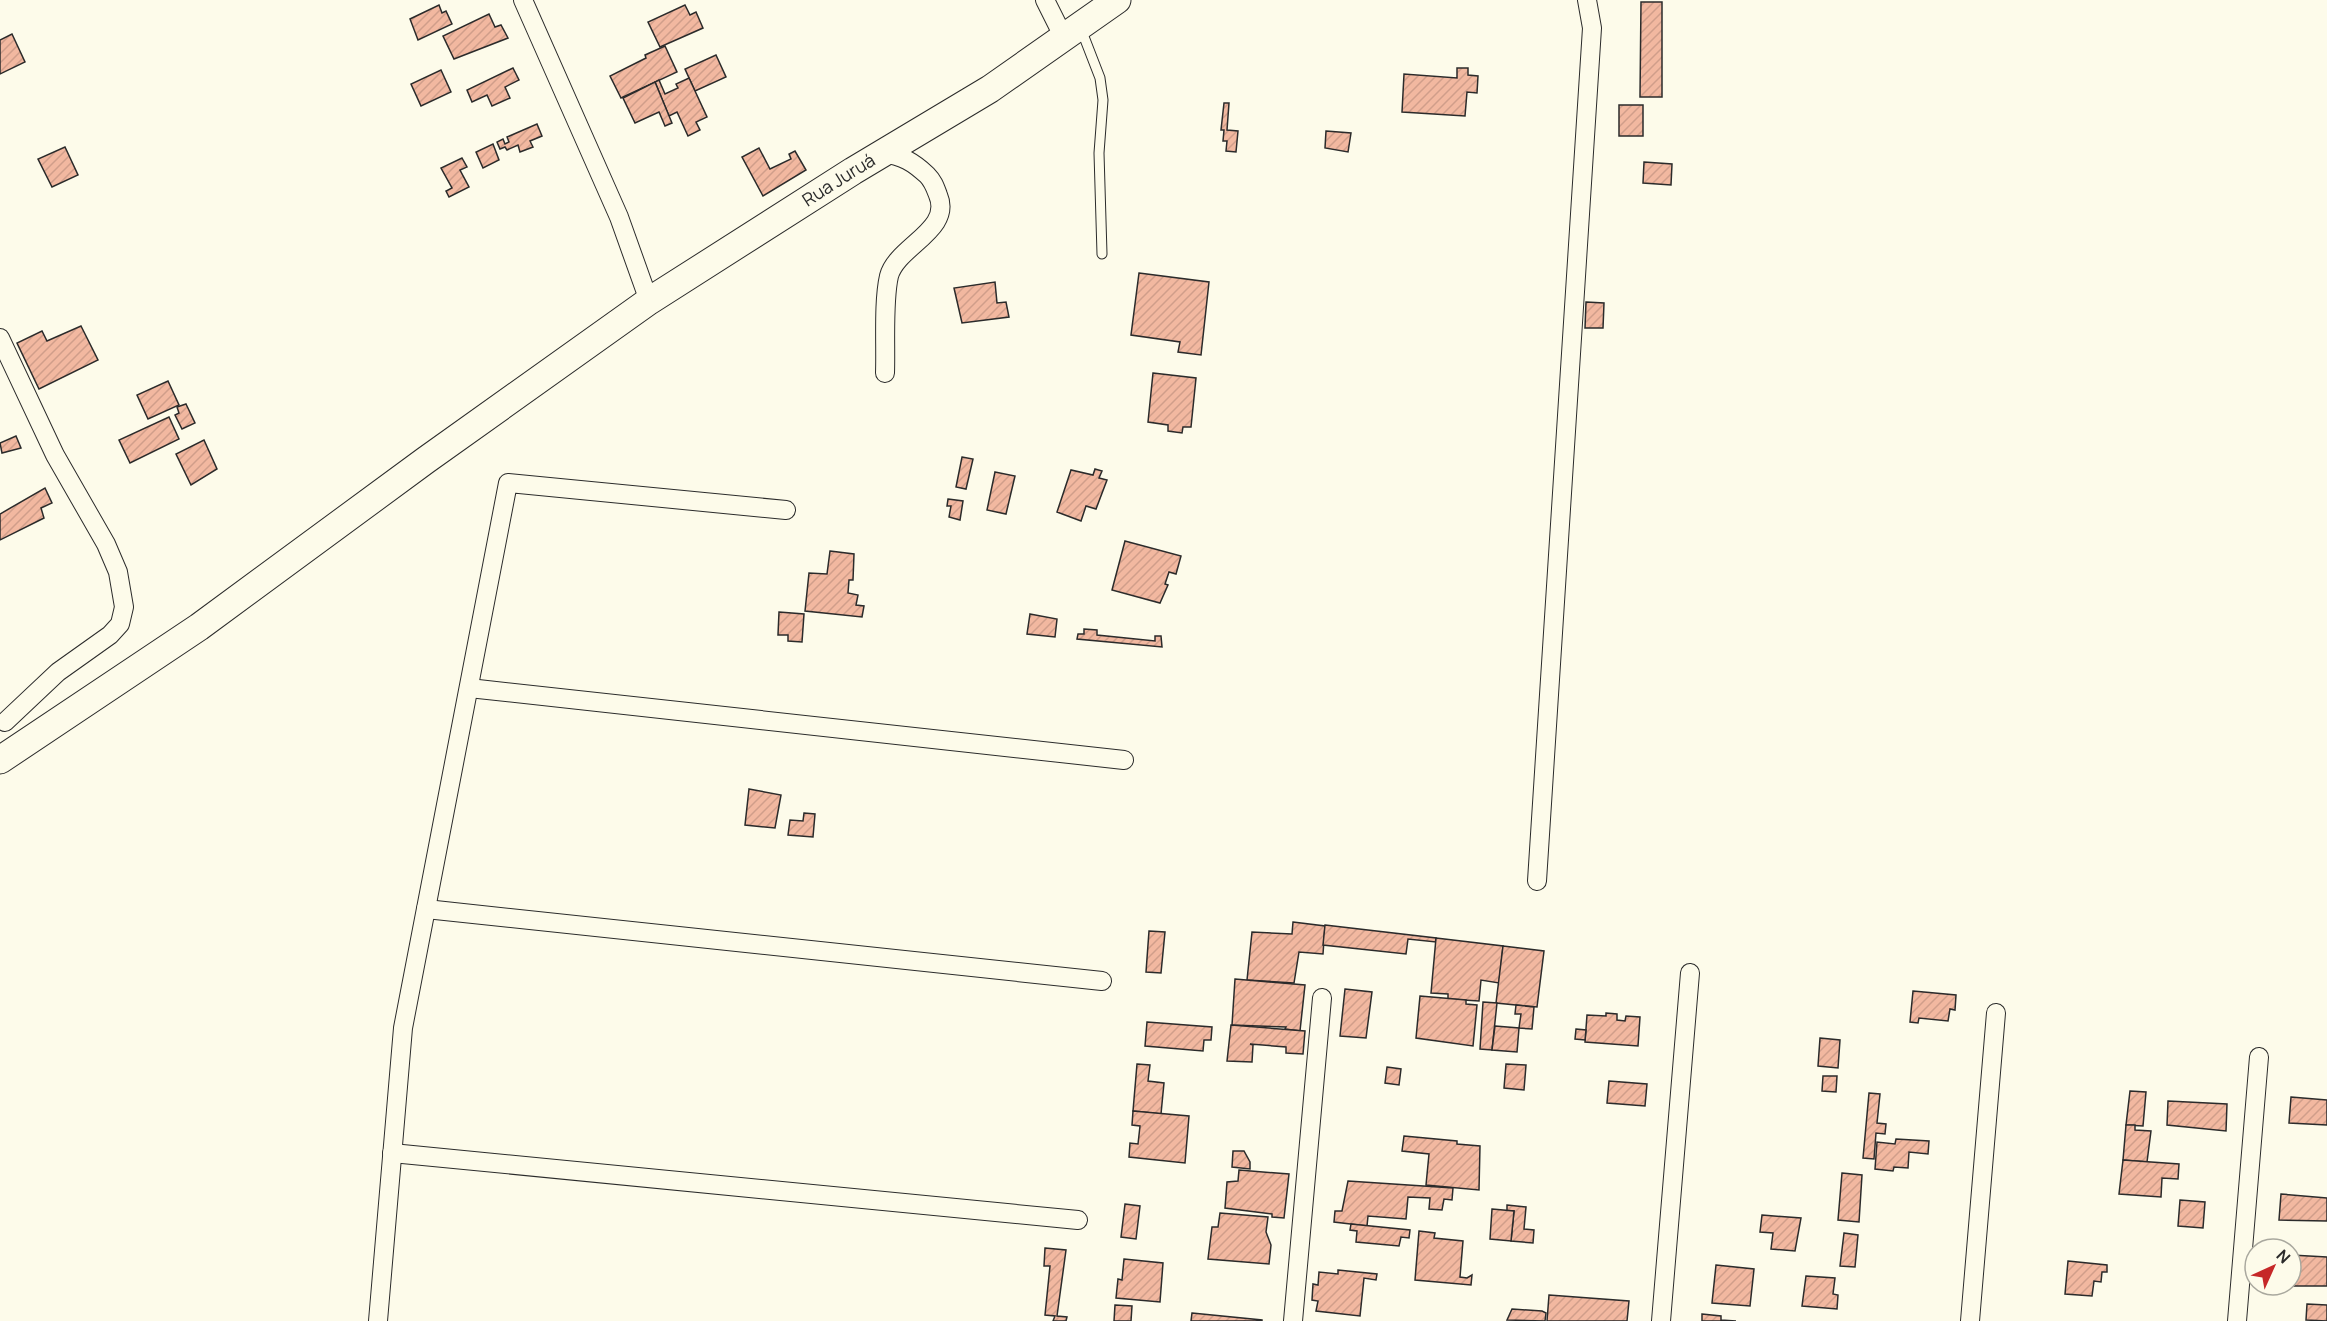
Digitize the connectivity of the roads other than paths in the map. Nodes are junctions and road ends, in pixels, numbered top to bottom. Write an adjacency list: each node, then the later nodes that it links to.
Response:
1 (523, 0): 8 (street)
2 (1046, 0): 5 (street)
3 (1117, 0): 5 (street, Rua Juruá)
4 (1587, 0): 16 (street)
5 (1072, 32): 6 (street, Rua Juruá); 7 (lane)
6 (883, 153): 8 (street, Rua Juruá); 10 (street)
7 (1102, 254)
8 (649, 301): 14 (street, Rua Juruá)
9 (0, 338): 13 (street)
10 (885, 373)
11 (786, 510): 12 (street)
12 (469, 688): 15 (street); 17 (street)
13 (3, 716): 14 (street)
14 (8, 754)
15 (1124, 760)
16 (1537, 881)
17 (426, 909): 19 (street); 23 (street)
18 (1690, 973): 27 (street)
19 (1102, 981)
20 (1322, 998): 26 (street)
21 (1996, 1013): 28 (street)
22 (2259, 1057): 29 (street)
23 (392, 1153): 24 (street); 25 (street)
24 (1078, 1220)
25 (378, 1321)
26 (1293, 1321)
27 (1661, 1321)
28 (1970, 1321)
29 (2237, 1321)

